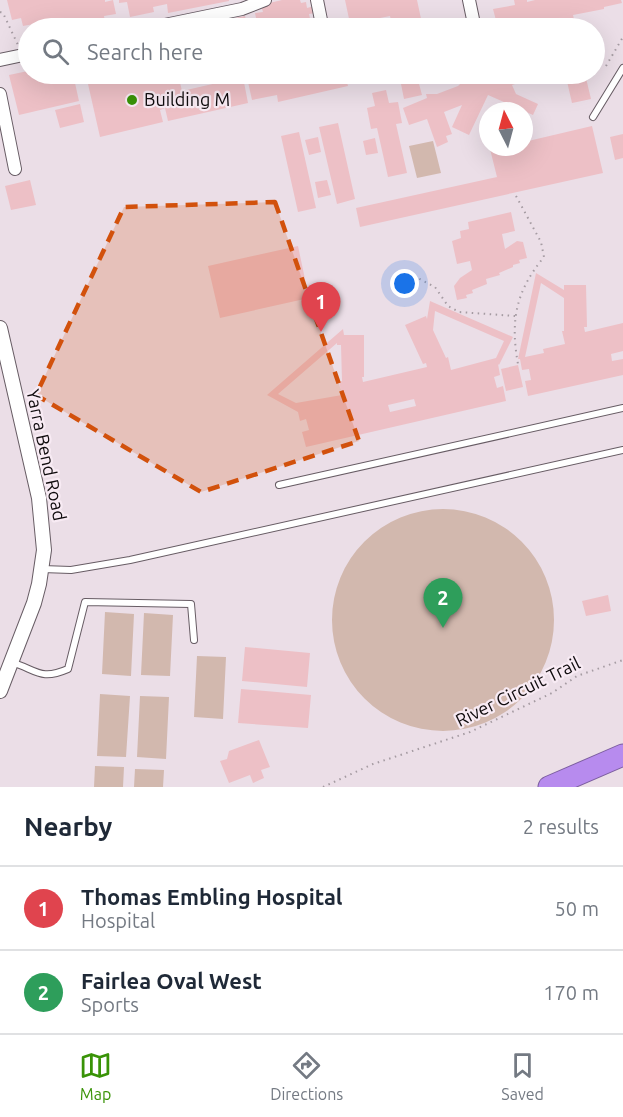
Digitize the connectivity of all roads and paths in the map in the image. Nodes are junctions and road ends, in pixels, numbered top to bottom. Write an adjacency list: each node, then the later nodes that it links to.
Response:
1 (265, 0): 4 (street)
2 (317, 0): 7 (street)
3 (469, 0): 8 (street)
4 (241, 4): 6 (street)
5 (0, 12): 10 (path)
6 (188, 18)
7 (321, 18)
8 (473, 18)
9 (623, 37): 13 (path)
10 (18, 40)
11 (18, 57): 12 (street)
12 (0, 60)
13 (606, 66)
14 (623, 68): 16 (lane)
15 (0, 94): 17 (street)
16 (593, 117)
17 (15, 169)
18 (516, 196): 20 (path)
19 (414, 276): 20 (path)
20 (515, 316): 22 (path)
21 (0, 328): 26 (street, Yarra Bend Road)
22 (518, 364)
23 (623, 408): 25 (lane)
24 (623, 450): 26 (lane)
25 (279, 485)
26 (42, 569): 29 (street, Yarra Bend Road)
27 (194, 640): 29 (lane)
28 (623, 660): 32 (path, River Circuit Trail)
29 (11, 662): 30 (street, Yarra Bend Road)
30 (0, 691)
31 (623, 755): 33 (highway)
32 (323, 787)
33 (549, 787)

